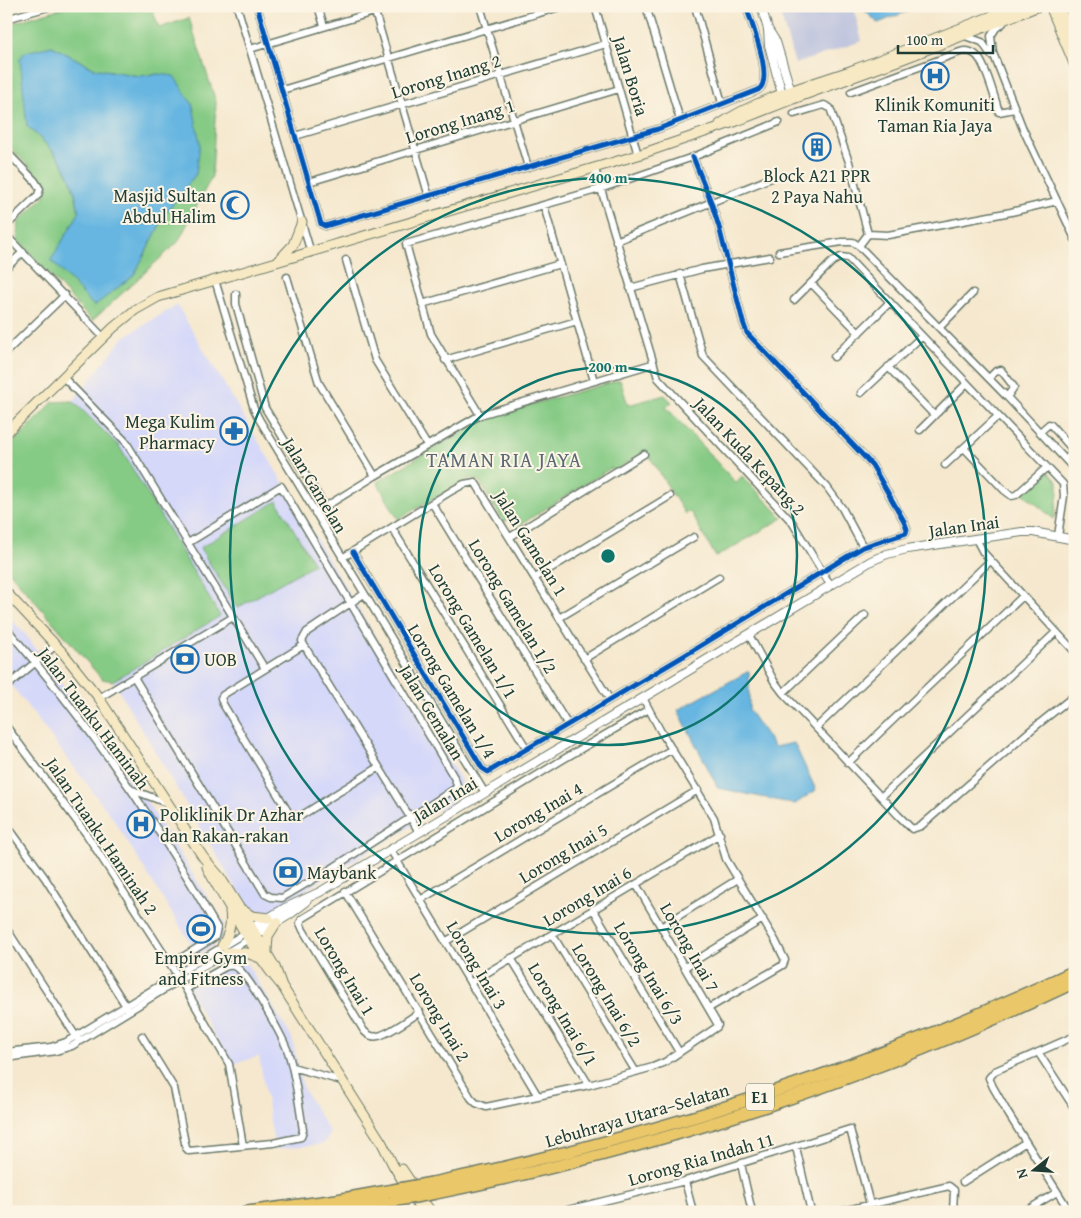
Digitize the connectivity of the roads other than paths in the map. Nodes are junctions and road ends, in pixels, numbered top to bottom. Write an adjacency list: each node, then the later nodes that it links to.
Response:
1 (52, 6): 20 (street)
2 (237, 6): 28 (street)
3 (257, 6): 25 (street)
4 (318, 6): 22 (street)
5 (394, 6): 18 (street)
6 (480, 6): 23 (street)
7 (563, 6): 23 (street)
8 (595, 6): 26 (street, Jalan Boria)
9 (646, 6): 45 (street)
10 (695, 6): 41 (street)
11 (746, 6): 41 (street)
12 (762, 6): 40 (street)
13 (1016, 6): 40 (main road)
14 (1050, 6): 21 (main road)
15 (1059, 6): 21 (main road)
16 (1066, 6): 21 (main road)
17 (1037, 7): 19 (main road); 21 (main road)
18 (379, 9): 22 (street); 29 (street)
19 (1010, 17): 24 (main road); 33 (street)
20 (6, 19)
21 (1061, 22): 27 (main road); 31 (main road)
22 (324, 26): 25 (street)
23 (487, 29): 29 (street); 35 (street)
24 (965, 36): 30 (main road); 33 (street)
25 (268, 44): 28 (street); 38 (street)
26 (606, 44): 35 (street, Lorong Inang 2); 37 (street, Jalan Boria)
27 (1075, 47)
28 (250, 49): 63 (street)
29 (389, 59): 38 (street); 42 (street)
30 (900, 60): 32 (main road); 34 (street)
31 (1075, 66)
32 (874, 70): 36 (street); 40 (main road)
33 (1000, 72): 43 (street)
34 (900, 74): 36 (street); 43 (street)
35 (500, 75): 42 (street, Lorong Inang 2); 46 (street)
36 (885, 79): 39 (street)
37 (619, 89): 46 (street, Lorong Inang 1); 49 (street, Jalan Boria)
38 (282, 90): 48 (street)
39 (851, 92)
40 (787, 96): 52 (main road)
41 (722, 102): 45 (street)
42 (402, 104): 48 (street, Lorong Inang 2); 50 (street)
43 (1014, 109): 60 (street)
44 (794, 114): 65 (street)
45 (680, 120): 49 (street)
46 (514, 121): 50 (street, Lorong Inang 1); 54 (street)
47 (779, 122): 53 (street)
48 (295, 136): 57 (street)
49 (634, 137): 52 (street, Jalan Boria); 54 (street)
50 (415, 150): 57 (street, Lorong Inang 1); 59 (street)
51 (6, 151): 64 (street)
52 (638, 155): 55 (main road)
53 (693, 157): 58 (street); 61 (street)
54 (528, 167): 59 (street)
55 (594, 168): 58 (street, Jalan Kuda Kepang 2); 72 (main road)
56 (771, 178): 61 (street)
57 (309, 182): 59 (street)
58 (600, 189): 62 (street); 68 (street, Jalan Kuda Kepang 2)
59 (429, 197)
60 (1056, 201): 65 (street); 67 (street)
61 (711, 202): 68 (street); 77 (street)
62 (544, 206): 76 (street); 89 (street)
63 (302, 222): 72 (street); 75 (main road)
64 (6, 226)
65 (868, 234): 69 (street)
66 (6, 235): 70 (street)
67 (1075, 239)
68 (616, 241): 83 (street, Jalan Kuda Kepang 2)
69 (859, 246): 71 (street); 91 (street)
70 (23, 252): 78 (street); 86 (street)
71 (780, 252)
72 (311, 253): 75 (main road)
73 (770, 257): 77 (street)
74 (346, 260): 112 (street)
75 (276, 263): 81 (main road)
76 (560, 264): 89 (street); 90 (street)
77 (727, 265): 79 (street); 131 (street, Lorong Gamelan 1/4)
78 (6, 268)
79 (680, 274): 83 (street); 131 (street)
80 (287, 277): 119 (street)
81 (214, 280): 94 (main road); 123 (street, Jalan Gamelan)
82 (811, 283): 87 (street); 88 (street); 92 (street)
83 (630, 288): 98 (street, Jalan Kuda Kepang 2)
84 (973, 293): 91 (street)
85 (236, 294): 122 (street)
86 (65, 295): 94 (street); 95 (street)
87 (794, 300)
88 (890, 302): 92 (street); 93 (street)
89 (422, 304): 97 (street)
90 (577, 321): 97 (street); 102 (street)
91 (939, 328): 101 (street)
92 (859, 333): 96 (street)
93 (922, 336): 99 (street); 103 (street)
94 (103, 337): 100 (main road)
95 (6, 352)
96 (834, 357)
97 (445, 360): 106 (street)
98 (652, 364): 102 (street); 135 (street, Jalan Kuda Kepang 2)
99 (888, 367): 104 (street); 107 (street)
100 (63, 377): 111 (main road); 130 (street)
101 (989, 378): 105 (street); 105 (street)
102 (594, 381): 106 (street)
103 (967, 384): 107 (street); 108 (street)
104 (861, 392)
105 (1007, 397): 110 (street)
106 (480, 415): 112 (street)
107 (935, 415): 109 (street)
108 (998, 416): 113 (street); 117 (street)
109 (920, 430)
110 (1040, 432): 115 (street); 115 (street)
111 (6, 433)
112 (427, 446): 119 (street)
113 (964, 448): 116 (street); 117 (street)
114 (644, 454): 126 (street)
115 (1066, 460): 118 (street)
116 (945, 465)
117 (1047, 466): 125 (street)
118 (1075, 470)
119 (375, 476): 122 (street)
120 (670, 496): 137 (street)
121 (432, 503): 124 (street, Jalan Gamelan 1); 126 (street, Jalan Gamelan 1); 163 (street, Lorong Gamelan 1/2)
122 (325, 507): 123 (street)
123 (315, 513): 133 (street, Jalan Gamelan)
124 (392, 528): 132 (street, Jalan Gamelan 1); 166 (street, Lorong Gamelan 1/1)
125 (1058, 536): 128 (street, Jalan Inai); 129 (street, Jalan Inai)
126 (510, 537): 137 (street, Jalan Gamelan 1)
127 (694, 537): 145 (street)
128 (976, 539): 134 (street); 138 (street, Jalan Inai)
129 (1075, 540)
130 (188, 542): 142 (street); 144 (street)
131 (863, 547): 135 (street, Lorong Gamelan 1/4)
132 (353, 552): 133 (street, Jalan Gamelan 1); 166 (street, Lorong Gamelan 1/4)
133 (342, 558): 140 (street, Jalan Gamelan)
134 (990, 561): 141 (street); 165 (street)
135 (822, 572): 138 (street, Jalan Kuda Kepang 2); 161 (street, Lorong Gamelan 1/4)
136 (719, 577): 152 (street)
137 (535, 578): 145 (street, Jalan Gamelan 1)
138 (831, 586): 148 (street, Jalan Inai)
139 (6, 592): 149 (main road)
140 (364, 594): 142 (street); 172 (street, Jalan Gamelan)
141 (1023, 596): 147 (street); 168 (street)
142 (350, 604): 150 (street); 175 (street, Jalan Gemalan)
143 (865, 615): 157 (street)
144 (233, 617): 154 (street); 155 (street)
145 (560, 618): 152 (street, Jalan Gamelan 1)
146 (6, 628): 153 (street, Jalan Tuanku Haminah)
147 (1056, 632): 151 (street); 173 (street)
148 (749, 635): 157 (street); 160 (street, Jalan Inai)
149 (56, 645): 153 (street); 159 (main road)
150 (304, 645): 154 (street); 169 (street)
151 (1075, 652)
152 (584, 659): 161 (street, Jalan Gamelan 1)
153 (36, 662): 156 (street); 170 (street, Jalan Tuanku Haminah)
154 (265, 669): 169 (street)
155 (134, 677): 159 (street); 175 (street)
156 (6, 686)
157 (783, 693): 165 (street)
158 (1075, 695): 173 (street)
159 (100, 698): 174 (main road)
160 (643, 698): 162 (street); 172 (street, Jalan Inai)
161 (610, 700): 163 (street, Lorong Gamelan 1/4)
162 (648, 709): 167 (street); 180 (street)
163 (568, 725): 166 (street, Lorong Gamelan 1/4)
164 (6, 726): 197 (street, Jalan Tuanku Haminah 2)
165 (816, 728): 168 (street)
166 (528, 749)
167 (672, 749): 171 (street); 184 (street, Lorong Inai 4)
168 (848, 763): 173 (street)
169 (378, 767): 175 (street)
170 (130, 789): 174 (street); 197 (street, Jalan Tuanku Haminah)
171 (698, 790): 178 (street); 193 (street, Lorong Inai 5)
172 (485, 793): 177 (street, Jalan Inai)
173 (880, 797)
174 (167, 803): 185 (main road)
175 (410, 818): 177 (street)
176 (6, 824): 204 (street)
177 (419, 832): 179 (street, Jalan Inai)
178 (720, 834): 181 (street); 182 (street, Lorong Inai 6)
179 (390, 849): 180 (street, Lorong Inai 3); 187 (street, Jalan Inai)
180 (397, 860): 183 (street); 184 (street, Lorong Inai 3)
181 (738, 879): 188 (street); 189 (street)
182 (636, 884): 186 (street, Lorong Inai 6); 189 (street, Lorong Inai 7)
183 (346, 891): 206 (street, Lorong Inai 2); 206 (street, Lorong Inai 1)
184 (420, 900): 193 (street, Lorong Inai 3)
185 (232, 903): 187 (main road); 191 (main road); 194 (main road)
186 (593, 910): 192 (street, Lorong Inai 6); 211 (street, Lorong Inai 6/3)
187 (273, 920): 191 (street, Jalan Inai); 195 (main road)
188 (763, 920): 198 (street); 205 (street)
189 (661, 926): 198 (street, Lorong Inai 7)
190 (6, 928): 209 (street)
191 (250, 934): 194 (street); 195 (main road)
192 (552, 934): 196 (street, Lorong Inai 6); 215 (street, Lorong Inai 6/2)
193 (445, 942): 202 (street, Lorong Inai 3)
194 (225, 949): 195 (main road); 200 (street)
195 (264, 956): 216 (main road)
196 (511, 958): 202 (street, Lorong Inai 6); 217 (street, Lorong Inai 6/1)
197 (170, 964): 200 (street, Jalan Tuanku Haminah 2)
198 (685, 967): 205 (street, Lorong Inai 7)
199 (1075, 971): 227 (highway, Lebuhraya Utara–Selatan / E1)
200 (179, 976): 203 (street, Jalan Tuanku Haminah 2); 204 (street)
201 (1075, 982): 227 (highway, Lebuhraya Utara–Selatan / E1)
202 (470, 983): 218 (street, Lorong Inai 3)
203 (186, 989): 214 (street); 221 (street, Jalan Tuanku Haminah 2)
204 (128, 1008): 209 (street)
205 (709, 1008): 211 (street, Lorong Inai 7)
206 (420, 1012): 218 (street, Lorong Inai 2)
207 (142, 1036): 221 (street)
208 (1075, 1036): 212 (street)
209 (78, 1039): 210 (street); 213 (street)
210 (6, 1052)
211 (679, 1052): 215 (street)
212 (1038, 1052): 219 (street); 220 (street)
213 (6, 1058)
214 (292, 1067): 216 (street); 221 (street)
215 (636, 1072): 217 (street)
216 (342, 1081): 223 (main road)
217 (589, 1085): 218 (street)
218 (538, 1096)
219 (1075, 1109)
220 (1026, 1142): 226 (street); 228 (street)
221 (243, 1146)
222 (796, 1147): 224 (street, Lorong Ria Indah 11); 230 (street, Lorong Ria Indah 11); 238 (street)
223 (389, 1154): 233 (main road); 234 (main road)
224 (741, 1164): 225 (street, Lorong Ria Indah 11); 237 (street)
225 (685, 1181): 235 (street, Lorong Ria Indah 11); 236 (street)
226 (964, 1182)
227 (434, 1188): 229 (highway, Lebuhraya Utara–Selatan / E1, bridge)
228 (1057, 1192): 241 (street); 242 (street)
229 (391, 1196): 231 (highway, Lebuhraya Utara–Selatan / E1); 232 (highway, Lebuhraya Utara–Selatan / E1)
230 (870, 1204): 239 (street); 240 (street)
231 (247, 1212)
232 (326, 1212)
233 (422, 1212)
234 (431, 1212)
235 (559, 1212)
236 (693, 1212)
237 (752, 1212)
238 (812, 1212)
239 (839, 1212)
240 (953, 1212)
241 (1024, 1212)
242 (1070, 1212)

